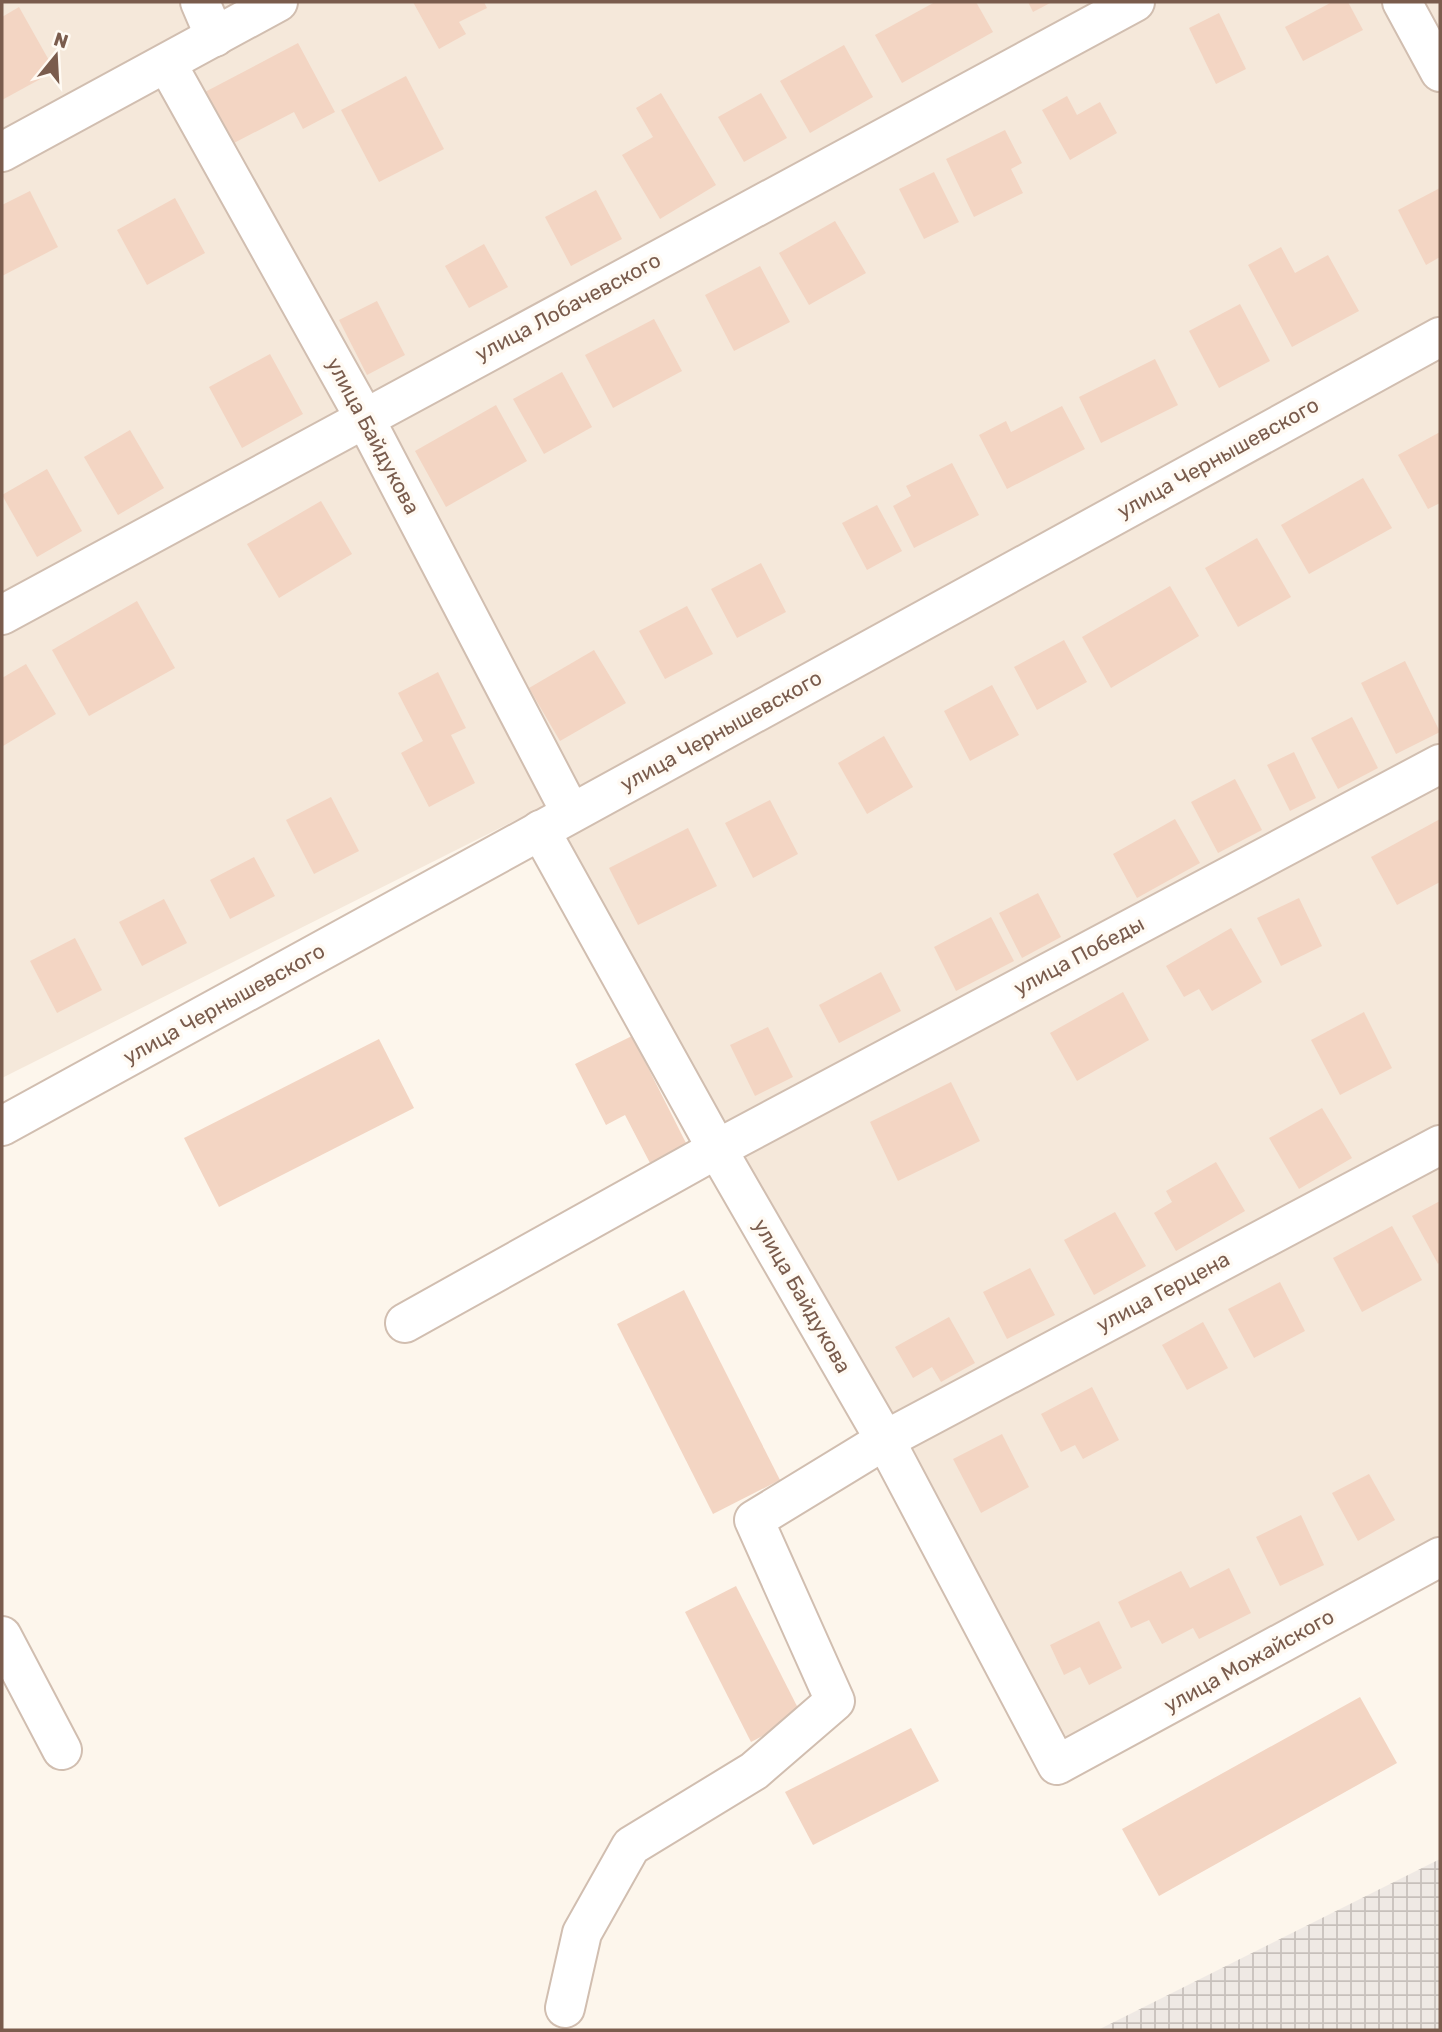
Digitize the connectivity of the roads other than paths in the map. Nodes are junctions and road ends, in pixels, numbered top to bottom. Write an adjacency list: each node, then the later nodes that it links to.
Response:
1 (200, 2): 5 (street)
2 (278, 2): 5 (street)
3 (1135, 2): 10 (street, улица Лобачевского)
4 (1402, 2): 7 (street)
5 (215, 37): 6 (street)
6 (167, 64): 8 (street); 10 (street, улица Байдукова)
7 (1440, 72)
8 (2, 152)
9 (1440, 337): 13 (street, улица Чернышевского)
10 (364, 417): 11 (street, улица Лобачевского); 13 (street, улица Байдукова)
11 (2, 615)
12 (1440, 764): 16 (street, улица Победы)
13 (556, 821): 14 (street, улица Чернышевского); 16 (street, улица Байдукова)
14 (2, 1126)
15 (1440, 1144): 18 (street, улица Герцена)
16 (717, 1149): 17 (street, улица Победы); 18 (street, улица Байдукова)
17 (405, 1323)
18 (885, 1440): 22 (street, улица Байдукова); 23 (street, улица Герцена)
19 (1440, 1557): 22 (street, улица Можайского)
20 (2, 1636): 21 (street)
21 (62, 1750)
22 (1057, 1765)
23 (565, 2008)

